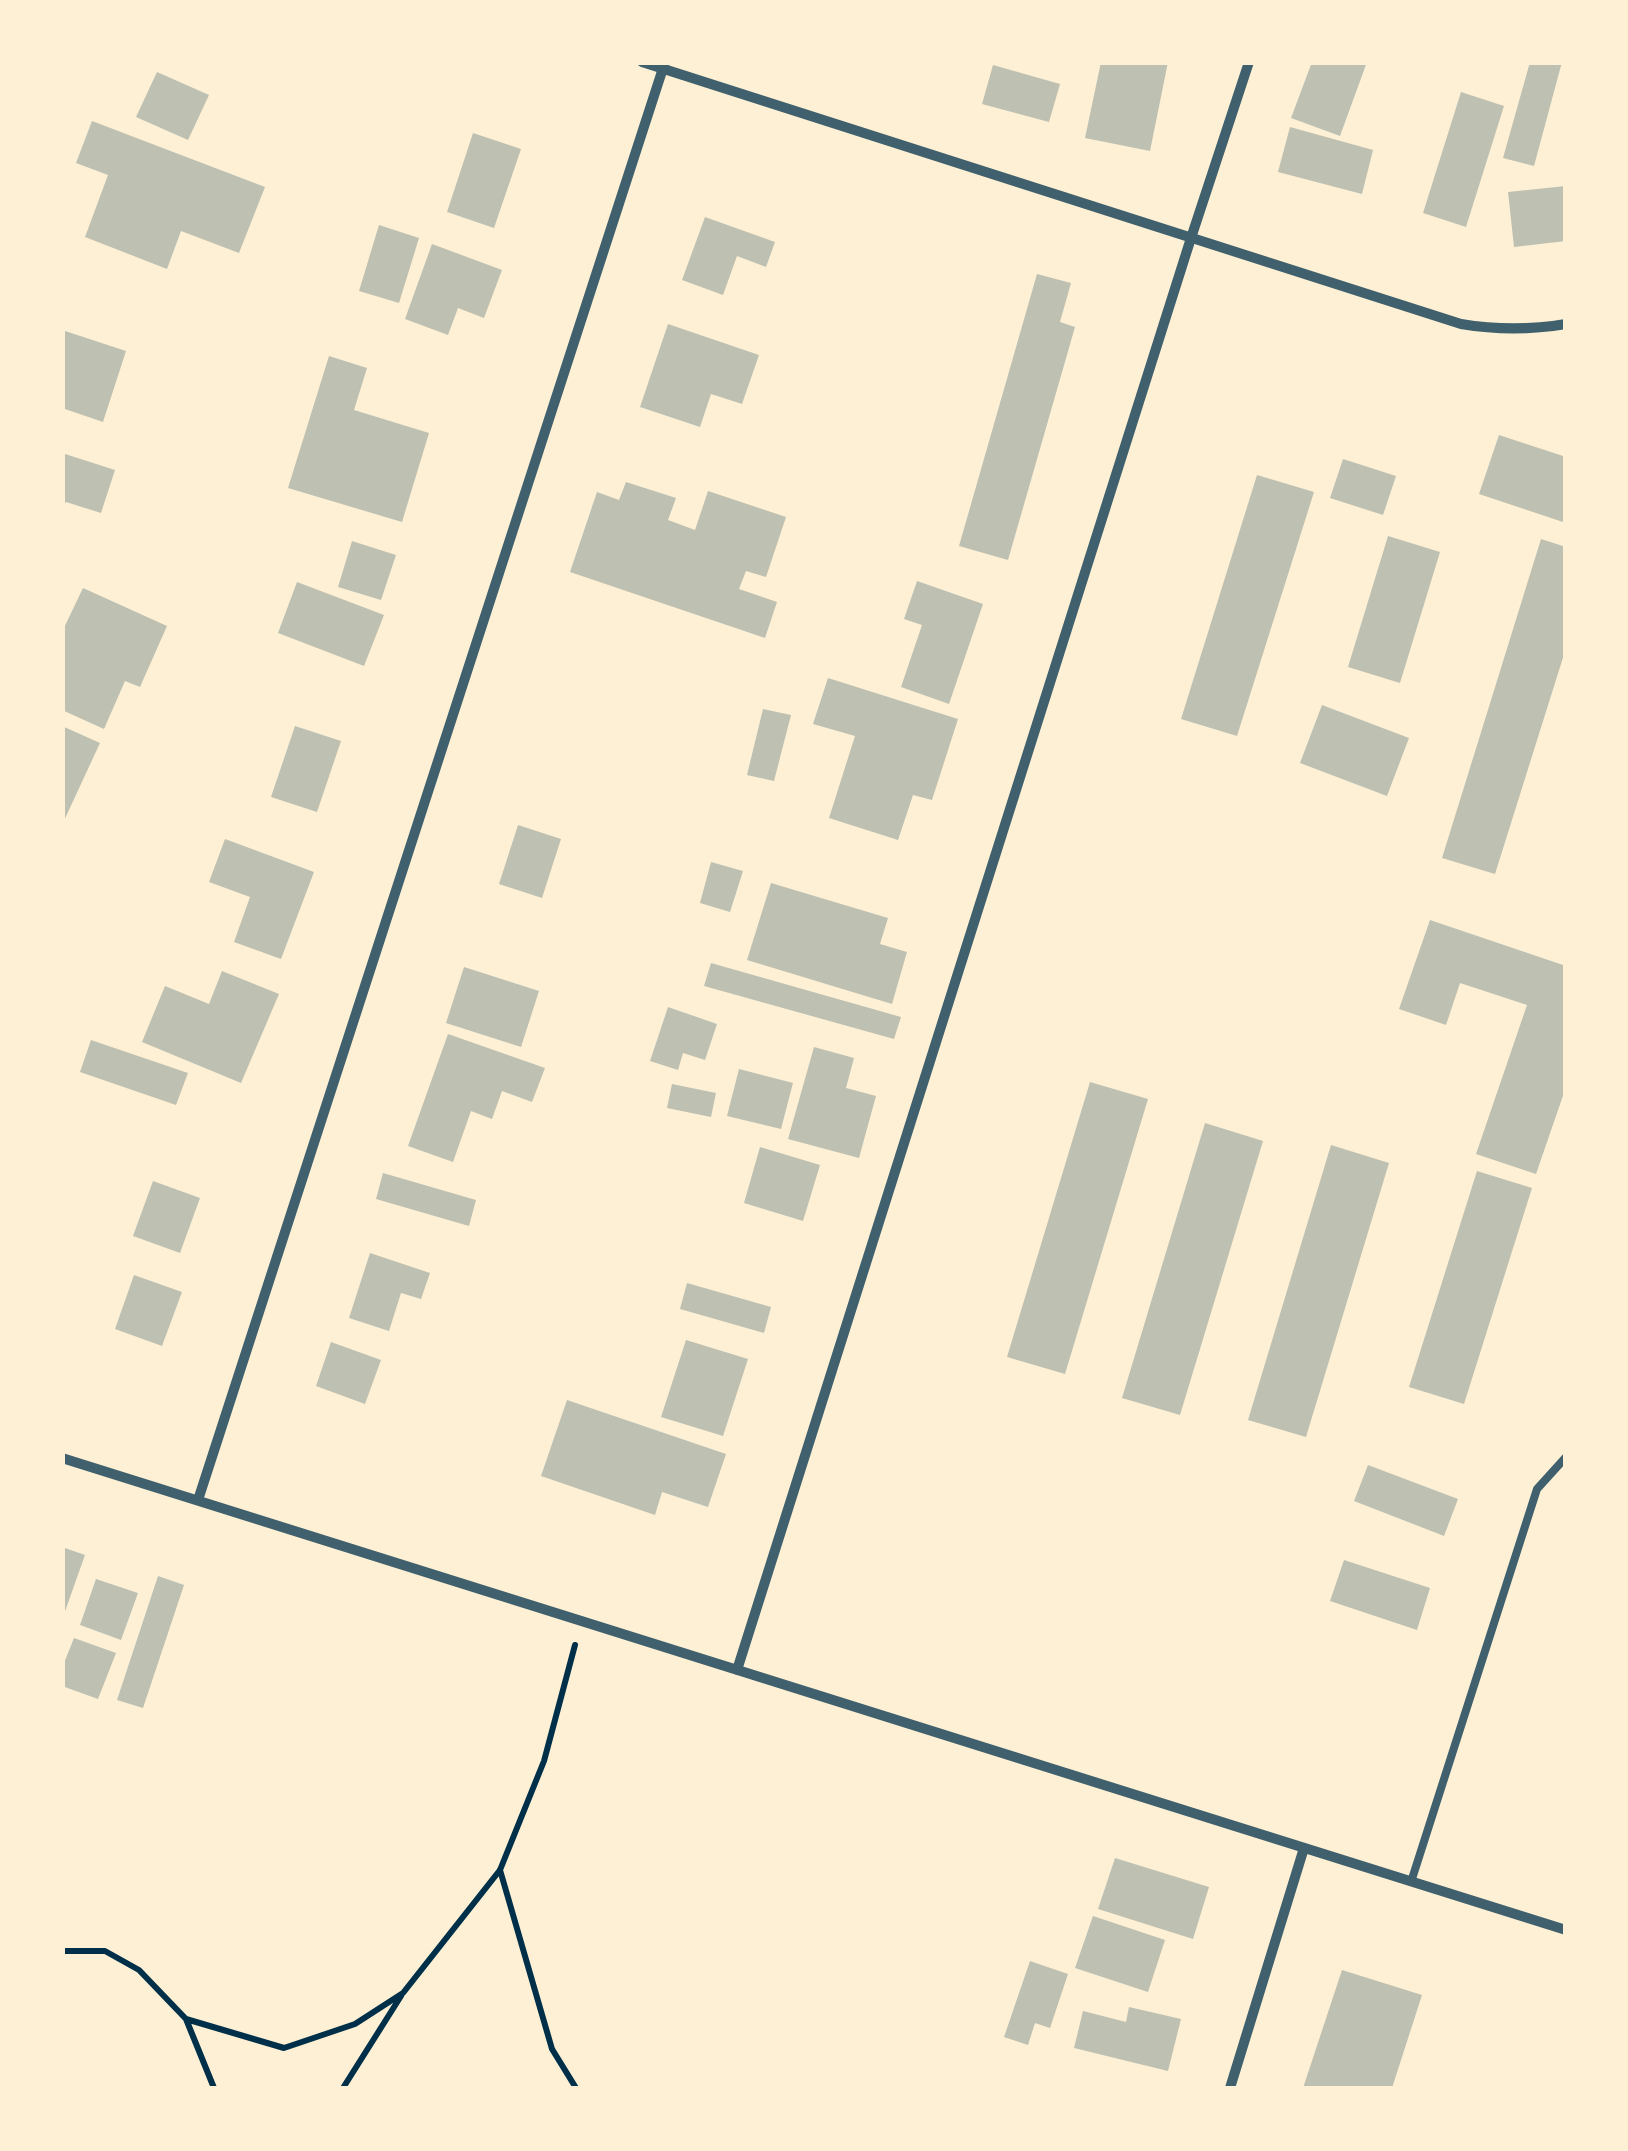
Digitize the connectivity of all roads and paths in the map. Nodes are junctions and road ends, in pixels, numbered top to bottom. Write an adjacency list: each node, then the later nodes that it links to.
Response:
1 (642, 62): 3 (street)
2 (1248, 62): 4 (street)
3 (664, 66): 4 (street); 8 (street)
4 (1191, 238): 5 (street); 10 (street)
5 (1566, 324)
6 (1566, 1457): 13 (lane)
7 (62, 1458): 8 (street)
8 (198, 1500): 9 (street)
9 (582, 1621): 10 (street); 12 (path)
10 (737, 1670): 11 (street)
11 (1304, 1848): 13 (street); 21 (street)
12 (500, 1870): 16 (path); 20 (path)
13 (1411, 1882): 14 (street)
14 (1566, 1930)
15 (62, 1951): 17 (path)
16 (403, 1993): 17 (path); 19 (path)
17 (186, 2018): 18 (path)
18 (214, 2088)
19 (343, 2088)
20 (576, 2088)
21 (1230, 2088)

